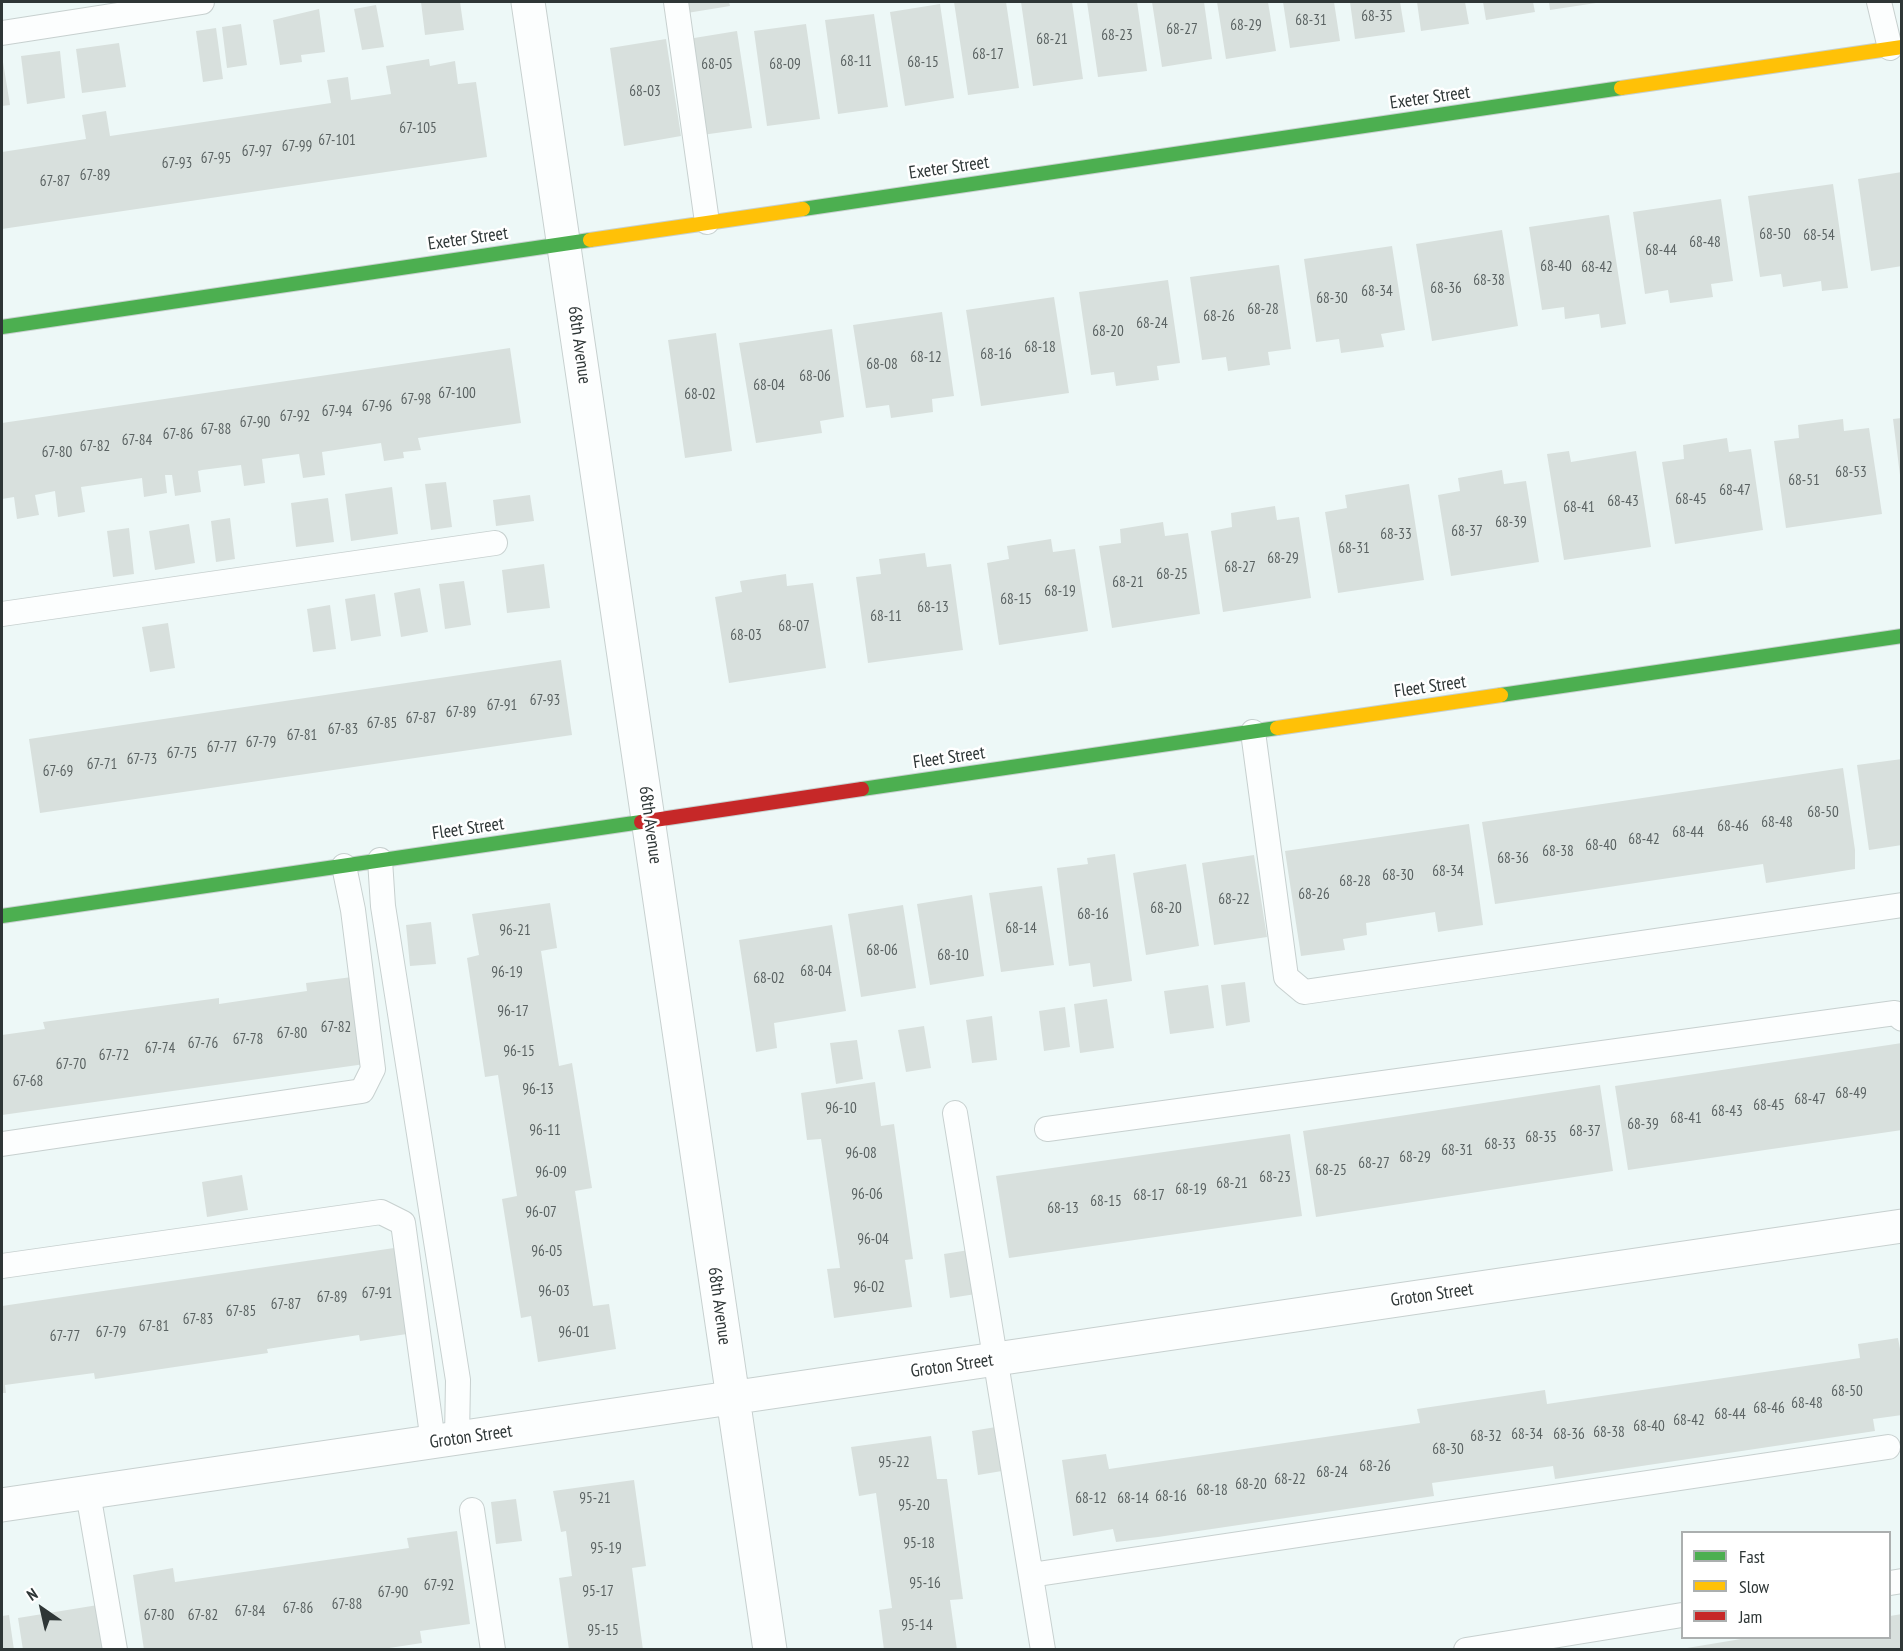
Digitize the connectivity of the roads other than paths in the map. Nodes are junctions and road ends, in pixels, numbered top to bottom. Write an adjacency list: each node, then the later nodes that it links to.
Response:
1 (202, 2): 5 (lane)
2 (528, 2): 8 (street, 68th Avenue)
3 (676, 2): 7 (lane)
4 (1879, 2): 6 (lane)
5 (2, 33)
6 (1896, 47): 7 (street, Exeter Street)
7 (708, 222): 8 (street, Exeter Street)
8 (564, 243): 9 (street, Exeter Street); 14 (street, 68th Avenue)
9 (2, 327)
10 (495, 543): 11 (lane)
11 (2, 614)
12 (1902, 636): 13 (street, Fleet Street)
13 (1253, 732): 14 (street, Fleet Street); 17 (lane)
14 (650, 821): 15 (street, Fleet Street); 26 (street, 68th Avenue)
15 (380, 860): 16 (street, Fleet Street); 27 (lane)
16 (344, 866): 18 (street, Fleet Street); 22 (lane)
17 (1902, 904)
18 (2, 916)
19 (1902, 1019): 21 (lane)
20 (955, 1113): 25 (lane)
21 (1047, 1129)
22 (2, 1144)
23 (1902, 1226): 25 (street, Groton Street)
24 (2, 1266): 27 (lane)
25 (996, 1360): 26 (street, Groton Street); 32 (lane)
26 (732, 1398): 27 (street, Groton Street); 36 (street, 68th Avenue)
27 (445, 1440): 29 (street, Groton Street)
28 (1888, 1447): 32 (lane)
29 (88, 1493): 30 (street, Groton Street); 34 (lane)
30 (2, 1506)
31 (472, 1510): 35 (lane)
32 (1031, 1575): 37 (lane)
33 (1681, 1615): 38 (lane)
34 (115, 1650)
35 (493, 1650)
36 (770, 1650)
37 (1044, 1650)
38 (1466, 1650)

